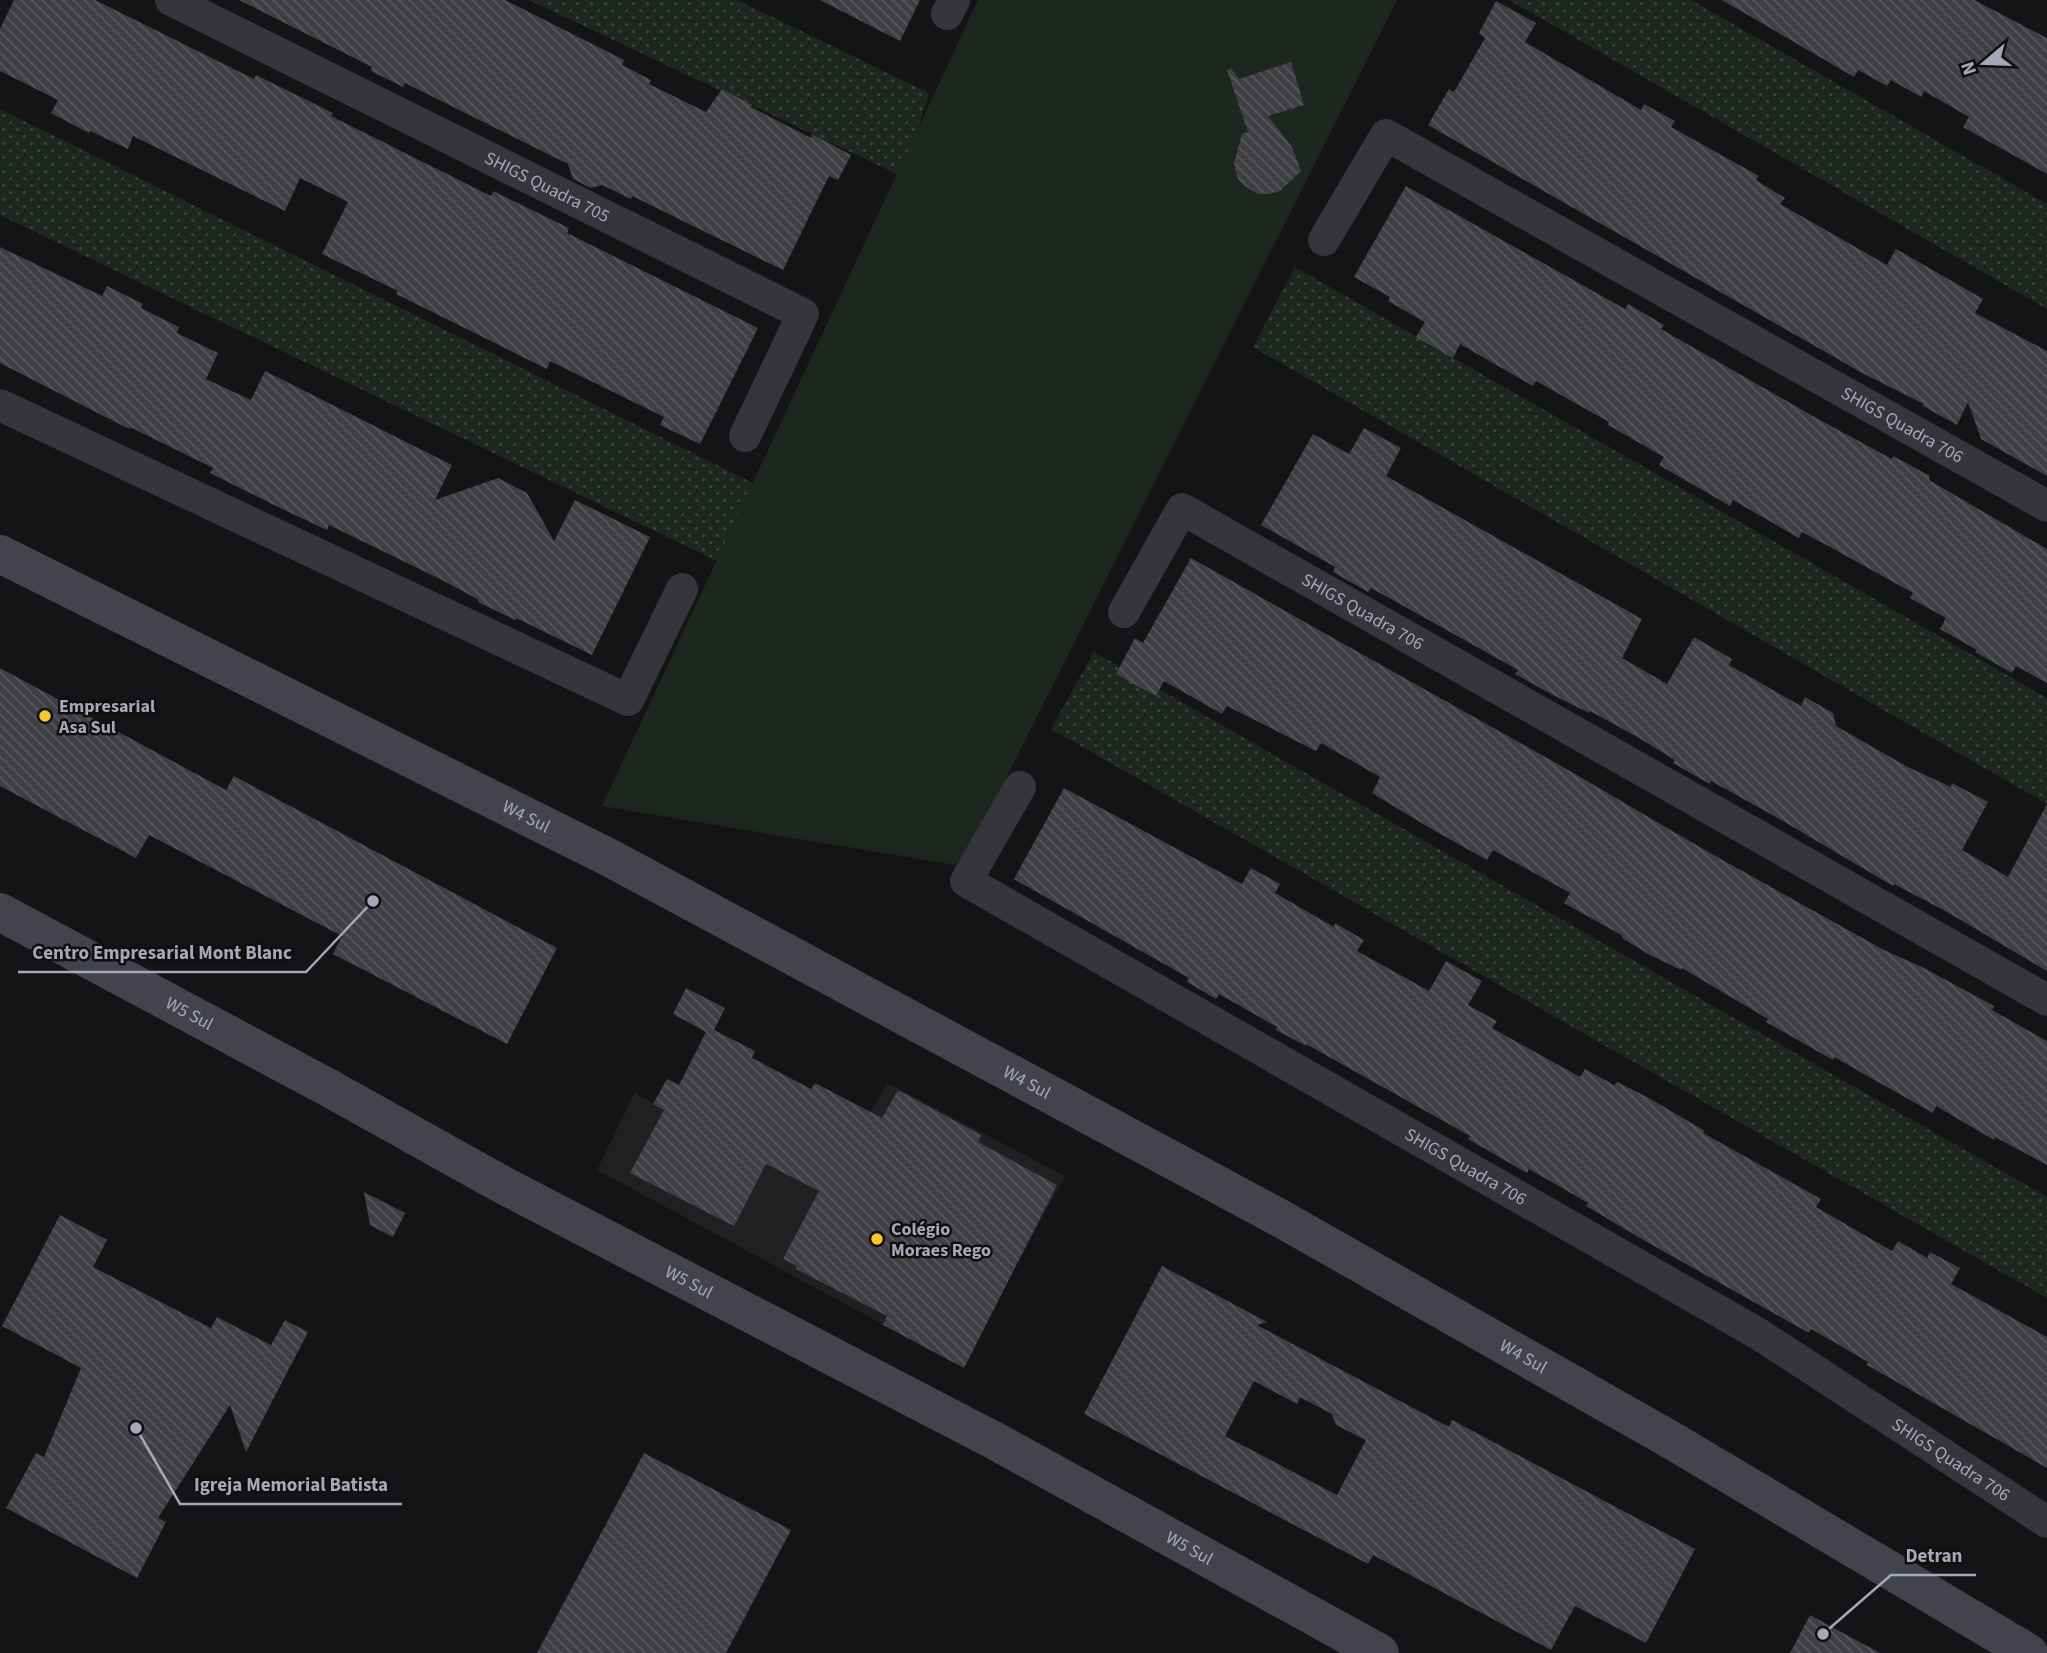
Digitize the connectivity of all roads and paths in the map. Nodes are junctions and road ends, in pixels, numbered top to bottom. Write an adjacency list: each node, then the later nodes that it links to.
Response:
1 (171, 0): 4 (street, SHIGS Quadra 705)
2 (1324, 240): 5 (street, SHIGS Quadra 706)
3 (0, 405): 7 (street)
4 (745, 436)
5 (2047, 506)
6 (0, 554): 14 (main road, W4 Sul)
7 (682, 589)
8 (1124, 612): 11 (street, SHIGS Quadra 706)
9 (1020, 788): 12 (street, SHIGS Quadra 706)
10 (0, 912): 13 (main road, W5 Sul)
11 (2047, 1000)
12 (2047, 1522)
13 (1380, 1653)
14 (2029, 1653)

